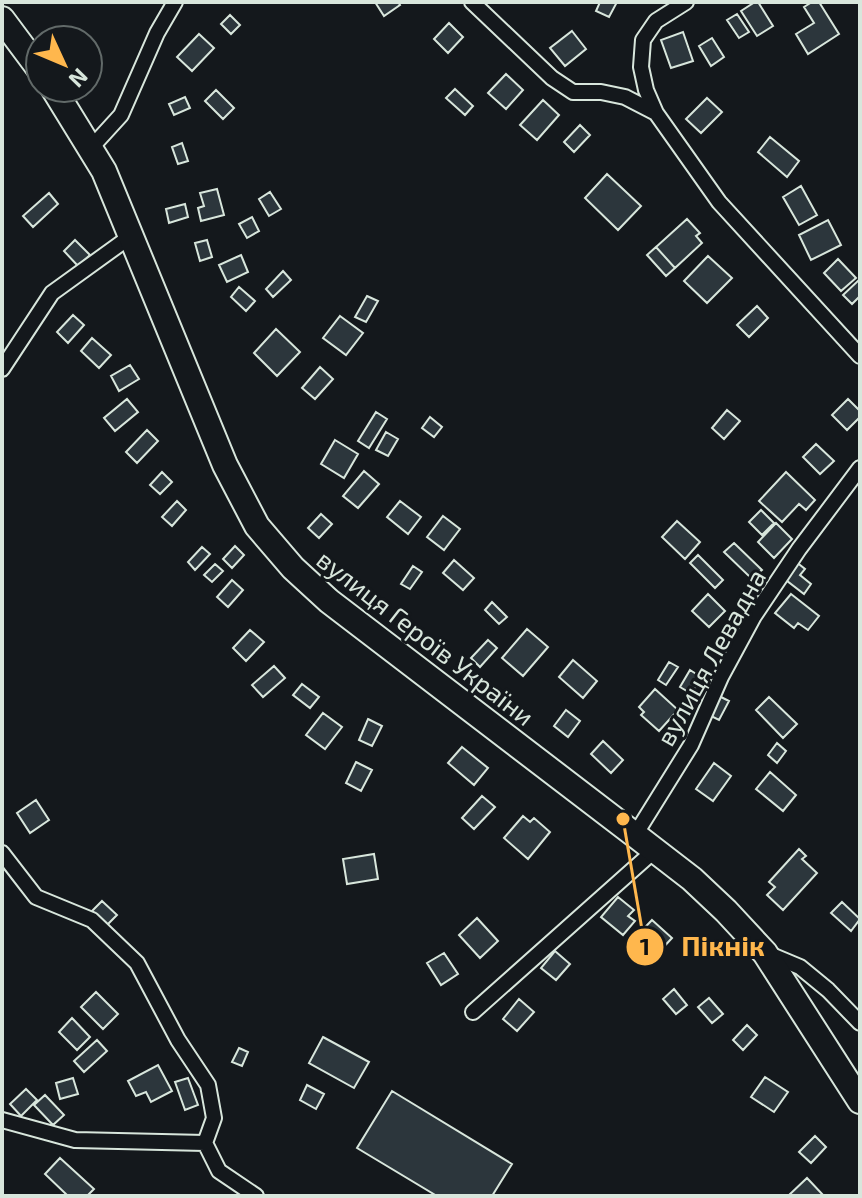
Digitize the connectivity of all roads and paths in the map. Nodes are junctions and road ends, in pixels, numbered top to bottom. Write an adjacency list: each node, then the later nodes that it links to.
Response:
1 (175, 2): 8 (street)
2 (472, 2): 7 (street)
3 (686, 2): 7 (street)
4 (2, 19): 5 (main road)
5 (24, 49)
6 (63, 104): 8 (main road, вулиця Героїв України)
7 (656, 113): 10 (street)
8 (90, 149): 9 (main road, вулиця Героїв України)
9 (131, 236): 11 (street); 13 (main road, вулиця Героїв України)
10 (860, 356)
11 (2, 369)
12 (860, 468): 13 (street, вулиця Левадна)
13 (635, 835): 14 (main road, вулиця Героїв України)
14 (655, 850): 16 (main road, вулиця Героїв України); 17 (street)
15 (2, 853): 21 (street)
16 (765, 953): 18 (street); 19 (main road, вулиця Героїв України)
17 (473, 1012)
18 (860, 1023)
19 (860, 1101)
20 (2, 1120): 21 (street)
21 (205, 1143): 22 (street)
22 (256, 1196)

